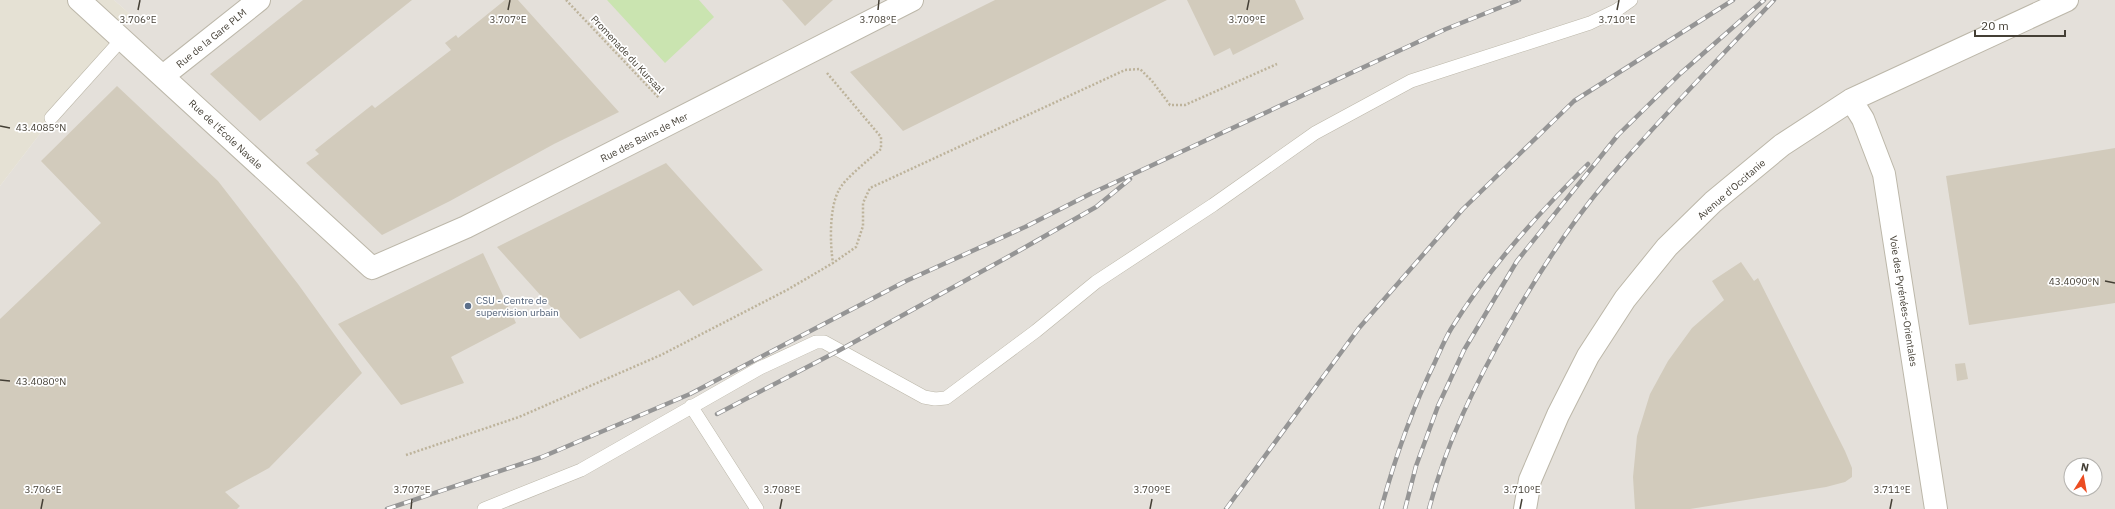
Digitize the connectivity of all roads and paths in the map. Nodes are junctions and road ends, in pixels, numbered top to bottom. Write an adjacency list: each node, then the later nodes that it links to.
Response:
1 (79, 0): 7 (street, Rue de l'École Navale)
2 (259, 0): 10 (street, Rue de la Gare PLM)
3 (566, 0): 13 (path, Promenade du Kursaal)
4 (912, 0): 8 (street, Rue des Bains de Mer)
5 (1631, 0): 16 (lane)
6 (2067, 0): 11 (street, Avenue d'Occitanie)
7 (122, 39): 10 (street, Rue de l'École Navale); 12 (lane)
8 (810, 52): 13 (street, Rue des Bains de Mer); 14 (path)
9 (1277, 64): 14 (path)
10 (163, 76): 15 (street, Rue de l'École Navale)
11 (1851, 100): 20 (street, Avenue d'Occitanie); 21 (street, Voie des Pyrénées-Orientales)
12 (51, 118)
13 (679, 119): 15 (street, Rue des Bains de Mer)
14 (833, 263): 17 (path)
15 (372, 268)
16 (691, 406): 18 (lane); 19 (lane)
17 (406, 455)
18 (484, 509)
19 (757, 509)
20 (1525, 509)
21 (1936, 509)

